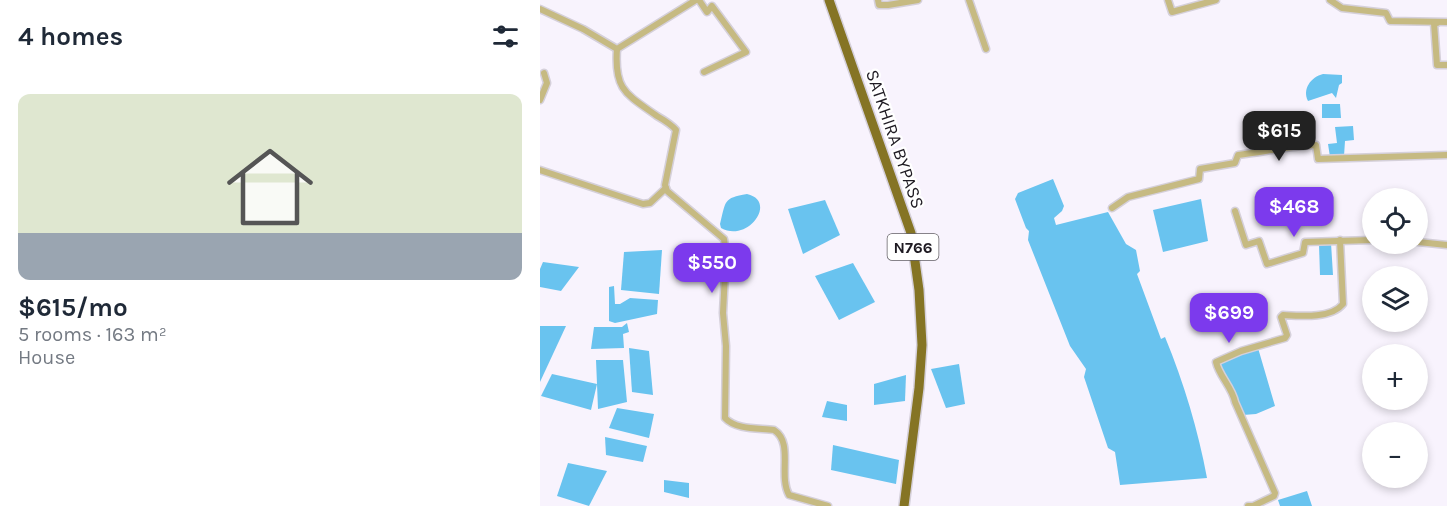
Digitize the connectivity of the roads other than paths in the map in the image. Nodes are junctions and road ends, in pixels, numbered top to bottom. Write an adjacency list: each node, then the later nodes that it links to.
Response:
1 (698, 0): 11 (street); 14 (street)
2 (829, 0): 27 (highway, SATKHIRA BYPASS / N766)
3 (878, 0): 4 (street)
4 (918, 0)
5 (969, 0): 12 (street)
6 (1168, 0): 7 (street)
7 (1216, 0)
8 (1330, 0): 10 (street)
9 (540, 9): 11 (street)
10 (1445, 22): 13 (street)
11 (617, 49): 19 (street)
12 (986, 49)
13 (1447, 65)
14 (704, 72)
15 (544, 73): 16 (street)
16 (540, 100)
17 (1447, 155): 20 (street)
18 (540, 170): 19 (street)
19 (666, 188): 26 (street)
20 (1112, 208)
21 (1235, 211): 22 (street)
22 (1341, 240): 23 (street); 28 (street)
23 (1362, 240)
24 (1428, 243): 25 (street)
25 (1447, 245)
26 (828, 506)
27 (904, 506)
28 (1248, 506)

